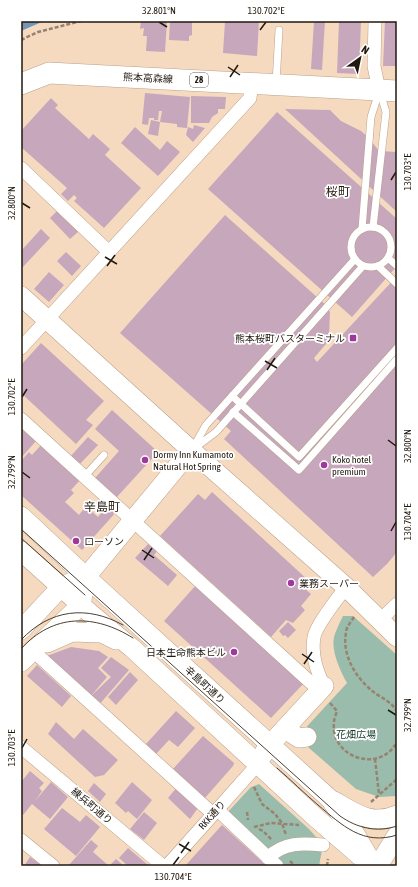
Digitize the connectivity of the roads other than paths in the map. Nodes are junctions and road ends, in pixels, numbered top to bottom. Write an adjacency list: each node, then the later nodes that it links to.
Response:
1 (375, 21): 6 (street)
2 (279, 30): 5 (lane)
3 (252, 83): 4 (main road, 熊本高森線 / 28); 5 (main road, 熊本高森線 / 28); 10 (street)
4 (21, 84)
5 (276, 85): 6 (main road, 熊本高森線 / 28)
6 (388, 90): 8 (lane); 9 (lane)
7 (21, 168): 10 (street)
8 (373, 227): 9 (lane); 12 (lane)
9 (362, 229): 11 (lane)
10 (109, 252): 18 (street)
11 (354, 258): 13 (lane); 22 (lane)
12 (388, 258): 14 (lane); 15 (lane)
13 (363, 266): 14 (lane); 23 (lane)
14 (378, 266): 16 (lane)
15 (397, 266)
16 (397, 284)
17 (21, 296): 18 (street)
18 (47, 320): 19 (street); 26 (street)
19 (21, 348)
20 (397, 348): 23 (lane)
21 (397, 359): 24 (lane)
22 (232, 396): 23 (lane); 26 (lane)
23 (240, 403): 24 (lane)
24 (233, 412): 26 (lane)
25 (21, 419): 28 (street)
26 (191, 450): 30 (street); 34 (street)
27 (104, 455): 28 (lane)
28 (84, 476): 30 (street)
29 (21, 516): 32 (street, 辛島町通り)
30 (133, 521): 32 (street); 42 (street)
31 (21, 551): 33 (street, 辛島町通り)
32 (86, 577): 33 (street); 36 (street); 45 (street, 辛島町通り)
33 (61, 587): 36 (street, 辛島町通り); 38 (street)
34 (346, 587): 37 (street); 42 (street)
35 (397, 604): 37 (street)
36 (81, 605): 40 (street, 辛島町通り); 41 (street)
37 (379, 620): 39 (street)
38 (21, 630)
39 (397, 637)
40 (132, 648): 41 (street); 47 (street, 辛島町通り)
41 (27, 656): 50 (street)
42 (325, 694): 43 (street)
43 (285, 729): 44 (street); 45 (street)
44 (307, 737)
45 (270, 744): 47 (street); 48 (street, 辛島町通り)
46 (21, 747): 57 (street, 練兵町通り)
47 (255, 772): 50 (street, RKK通り); 59 (street, 辛島町通り)
48 (331, 800): 49 (street); 59 (street, 辛島町通り)
49 (397, 815)
50 (221, 816): 55 (street); 58 (street, RKK通り)
51 (397, 835): 60 (street)
52 (21, 840): 56 (street)
53 (323, 845): 55 (street)
54 (397, 859): 61 (street)
55 (272, 862)
56 (53, 866)
57 (163, 866)
58 (167, 866)
59 (373, 866)
60 (378, 866)
61 (382, 866)

